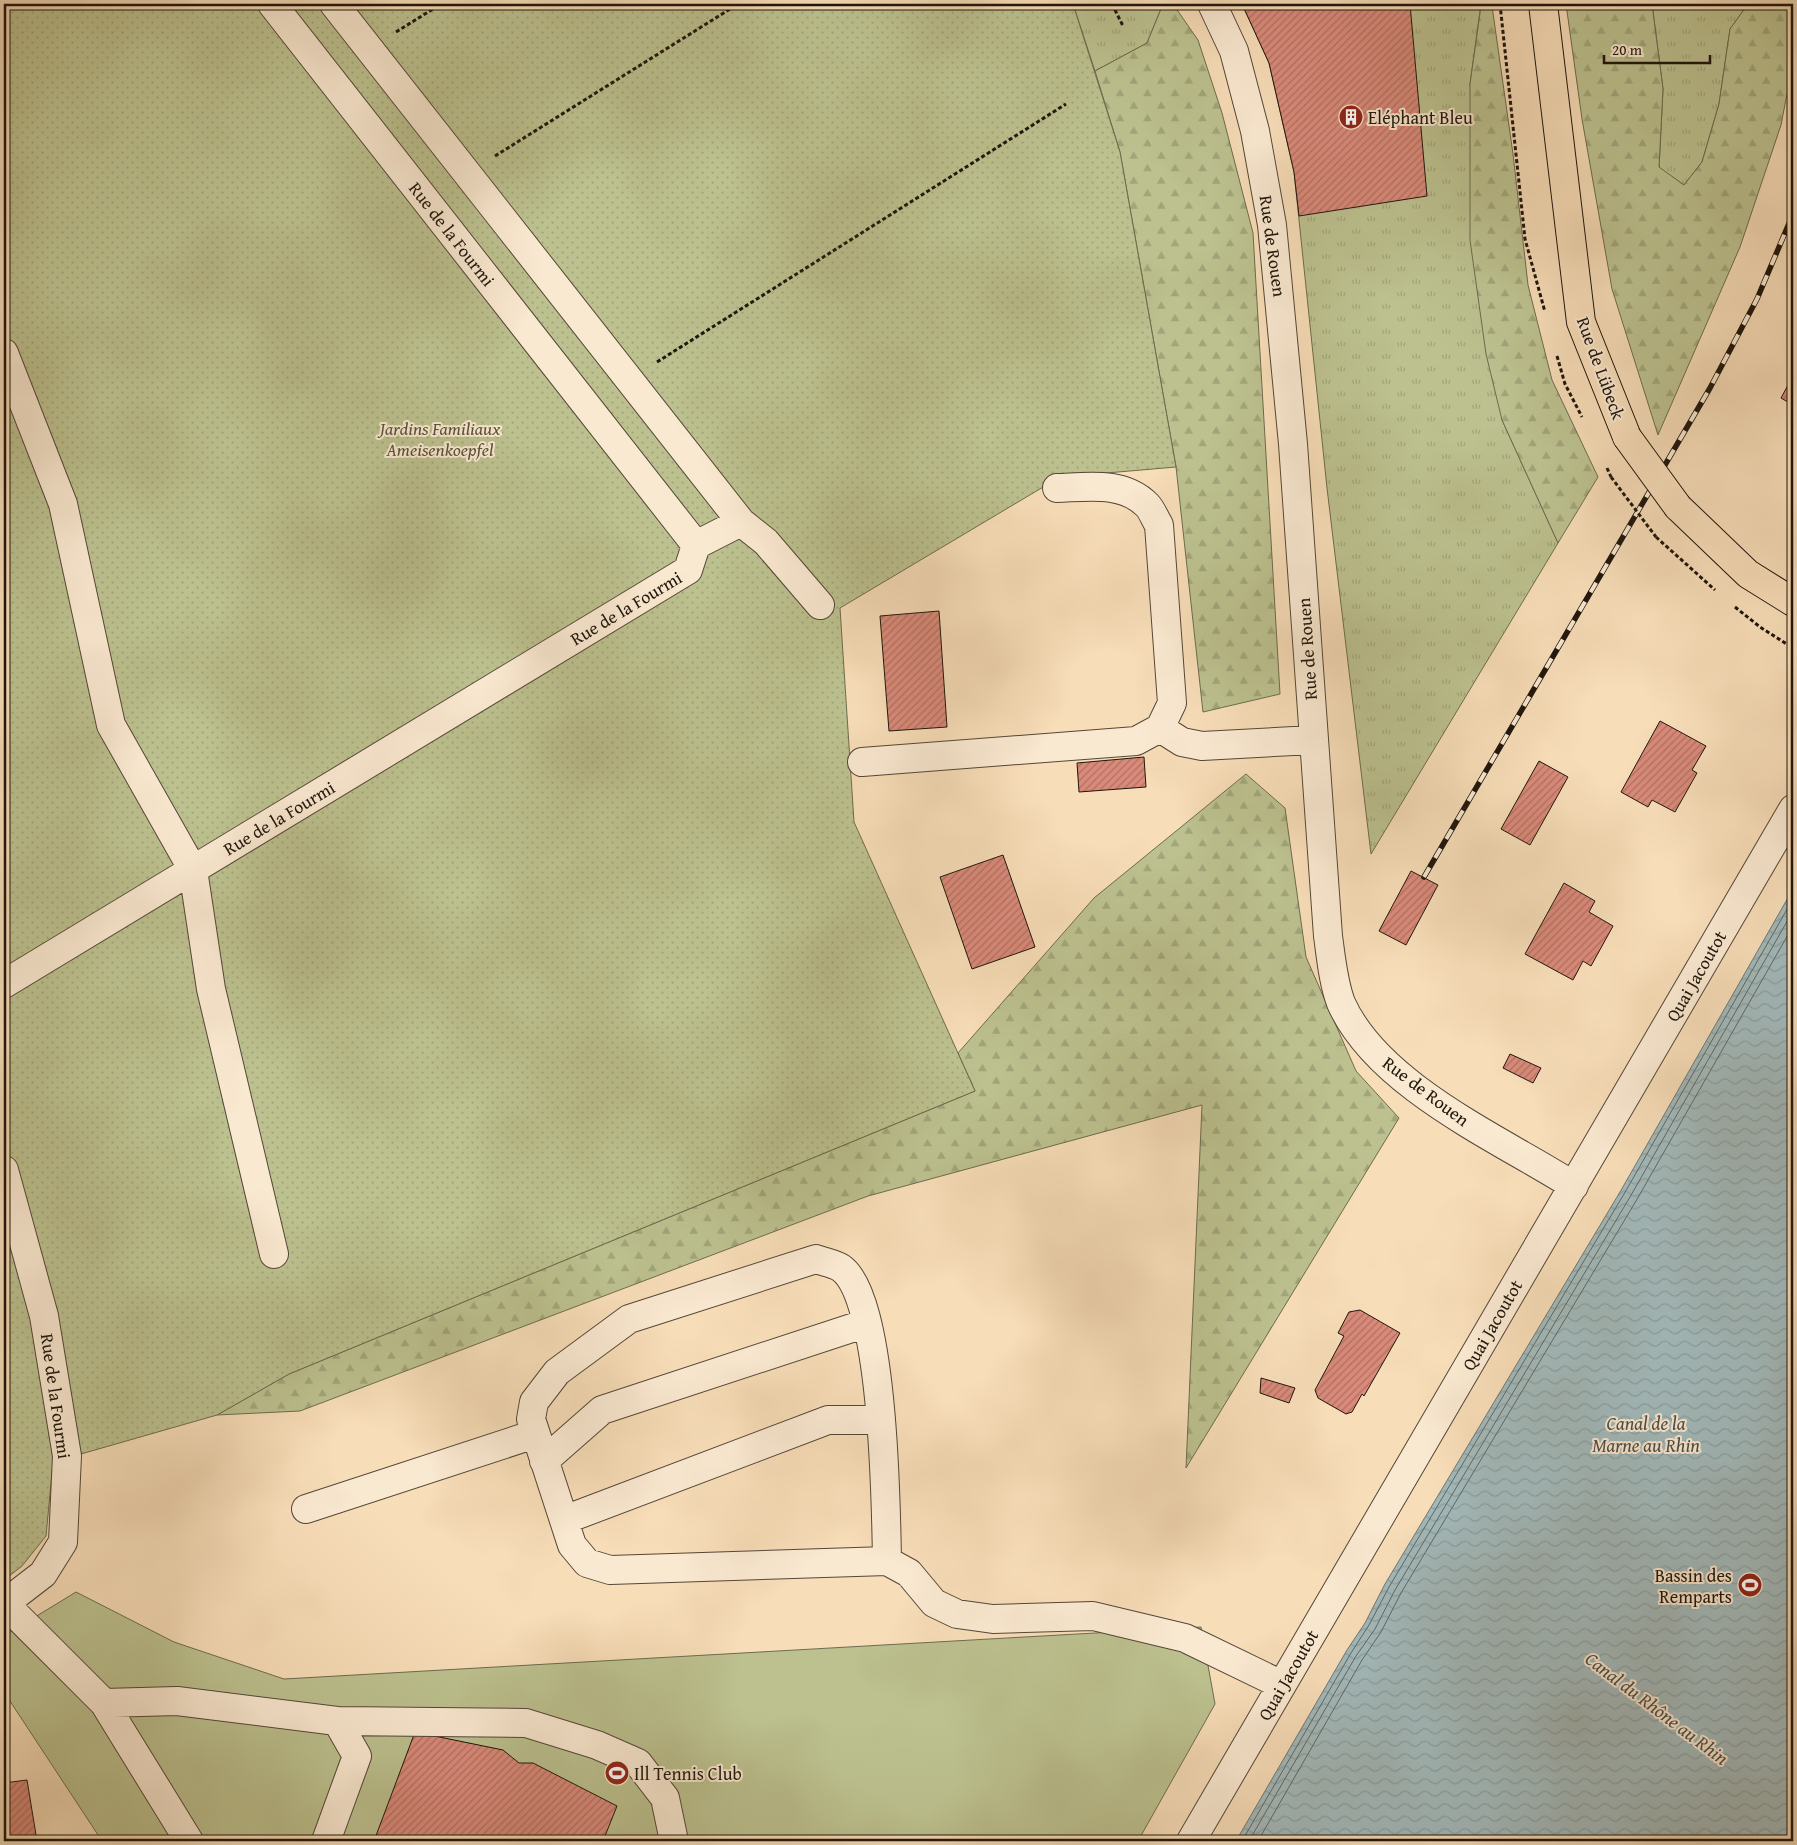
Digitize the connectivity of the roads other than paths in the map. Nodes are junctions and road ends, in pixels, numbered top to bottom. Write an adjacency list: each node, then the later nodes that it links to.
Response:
1 (272, 4): 8 (street, Rue de la Fourmi)
2 (334, 4): 7 (street)
3 (1212, 4): 12 (street, Rue de Rouen)
4 (1543, 4): 9 (main road, Rue de Lübeck, bridge)
5 (4, 353): 15 (street)
6 (1057, 488): 11 (street)
7 (741, 522): 8 (street); 10 (street)
8 (696, 545): 15 (street, Rue de la Fourmi)
9 (1793, 602)
10 (820, 605)
11 (1160, 728): 12 (street); 13 (street)
12 (1312, 740): 18 (street, Rue de Rouen)
13 (862, 762)
14 (1793, 809): 18 (street, Quai Jacoutot)
15 (193, 870): 16 (street, Rue de la Fourmi); 19 (street)
16 (4, 984)
17 (4, 1170): 27 (street, Rue de la Fourmi)
18 (1574, 1186): 28 (street, Quai Jacoutot)
19 (274, 1254)
20 (867, 1323): 21 (street); 22 (street); 23 (street)
21 (881, 1420): 25 (street); 26 (street)
22 (535, 1434): 23 (street); 24 (street)
23 (544, 1461): 25 (street)
24 (306, 1509)
25 (564, 1520): 26 (street)
26 (887, 1561): 28 (street)
27 (4, 1603): 29 (street)
28 (1282, 1685): 34 (street, Quai Jacoutot)
29 (104, 1703): 30 (street); 31 (street)
30 (337, 1721): 32 (street); 33 (street)
31 (189, 1841)
32 (326, 1841)
33 (674, 1841)
34 (1191, 1841)

